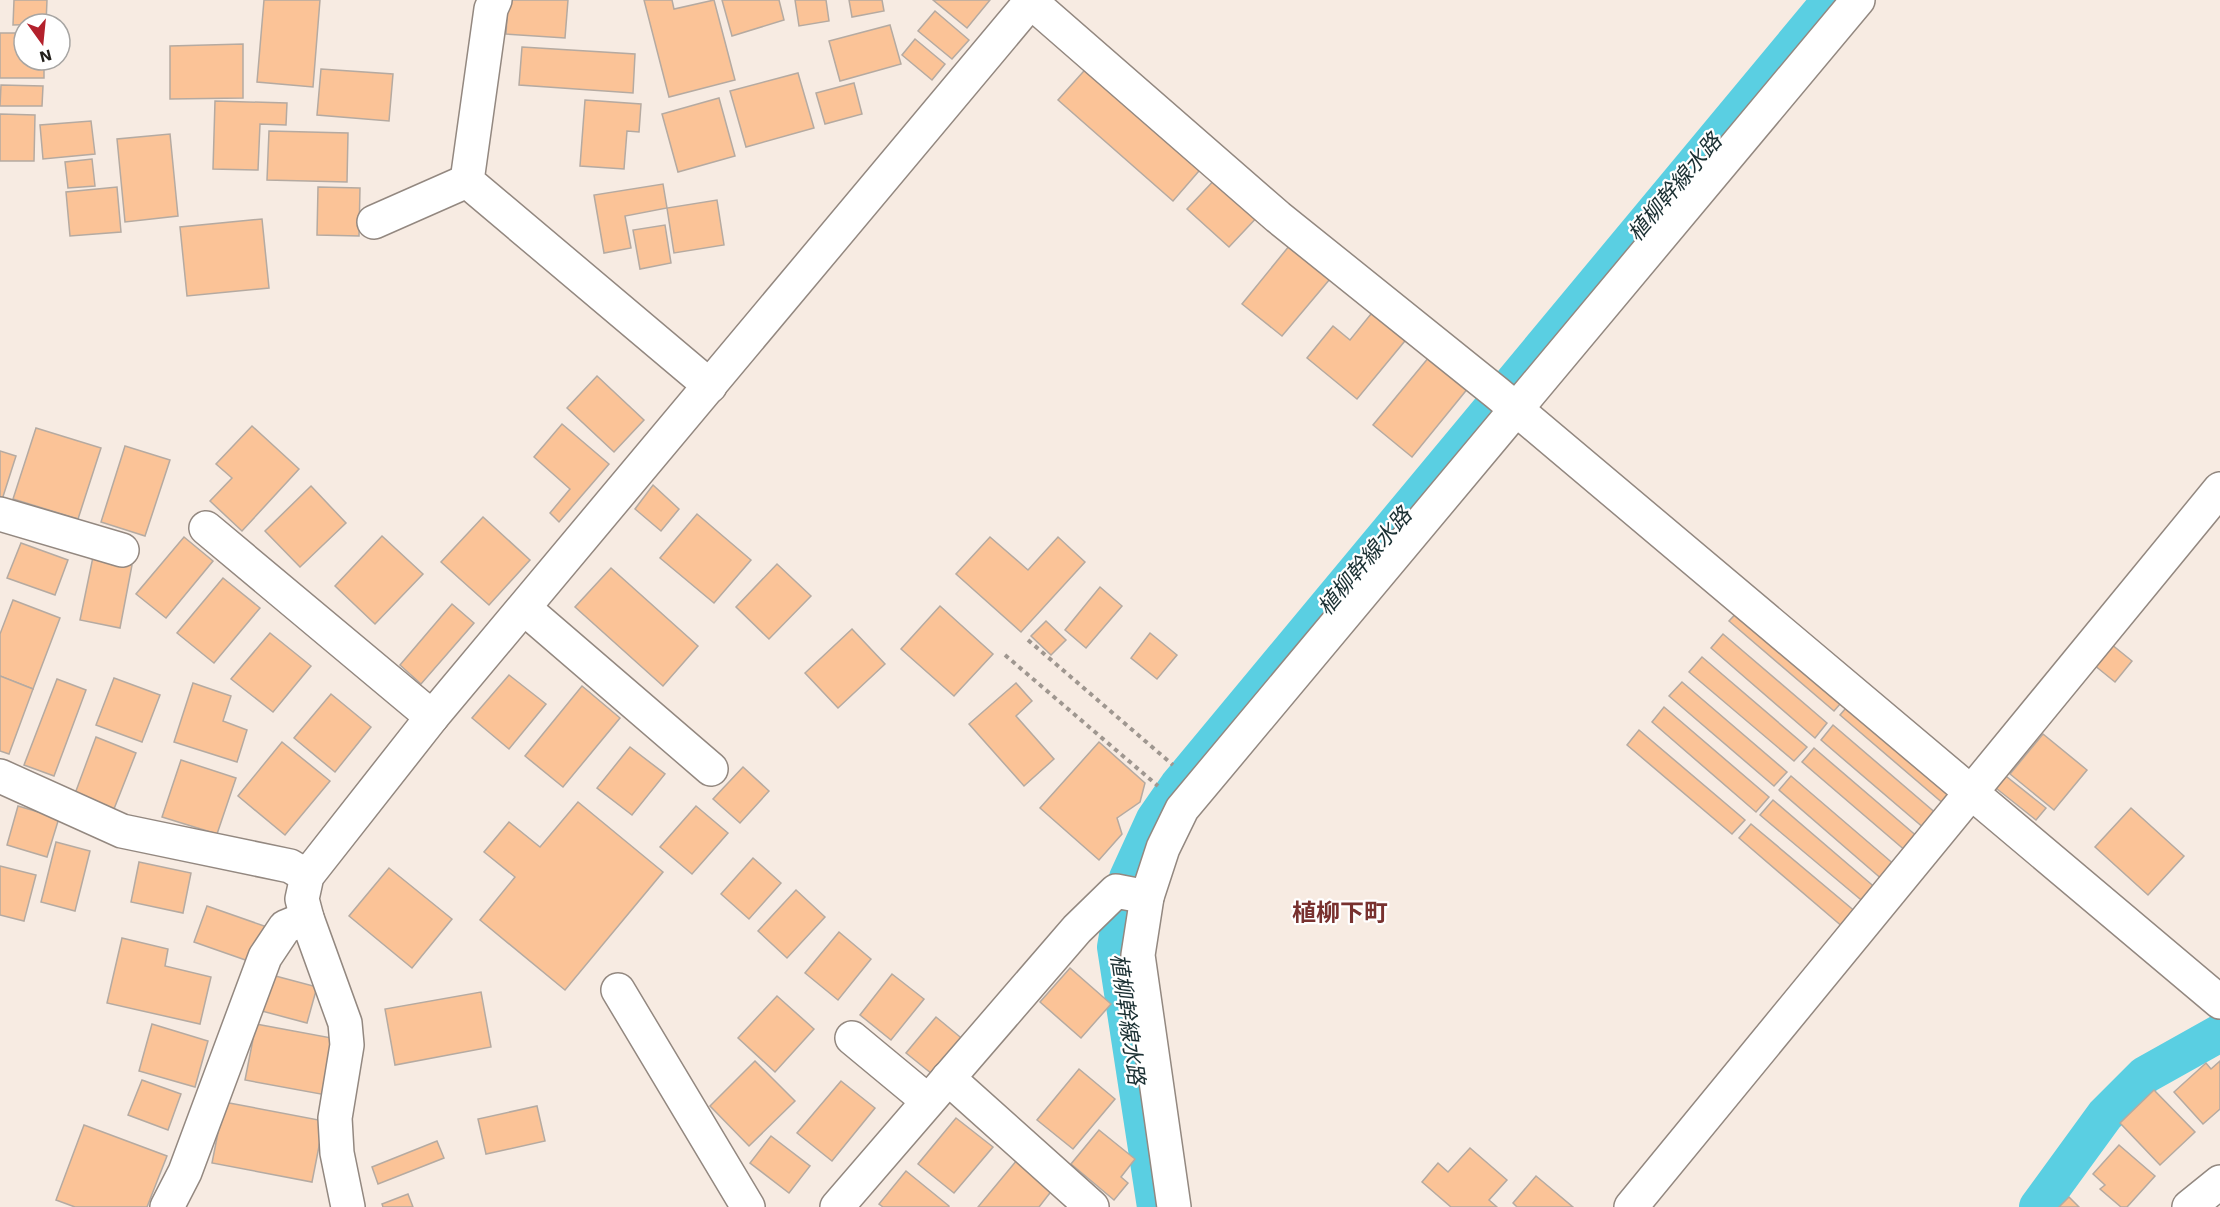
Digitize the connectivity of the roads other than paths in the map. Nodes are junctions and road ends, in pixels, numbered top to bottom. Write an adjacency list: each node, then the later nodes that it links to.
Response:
1 (1030, 0): 6 (street); 7 (street)
2 (1857, 0): 7 (street)
3 (487, 3): 4 (street)
4 (467, 181): 5 (street); 6 (street)
5 (374, 222)
6 (710, 386): 12 (street)
7 (1508, 403): 16 (street); 18 (street)
8 (2220, 489): 16 (street)
9 (0, 514): 11 (street)
10 (206, 528): 13 (street)
11 (122, 550)
12 (524, 608): 13 (street); 14 (street)
13 (432, 717): 17 (street)
14 (711, 769)
15 (0, 776): 17 (street)
16 (1971, 793): 21 (street); 31 (street)
17 (307, 876): 19 (street)
18 (1131, 894): 23 (street); 30 (street)
19 (307, 918): 25 (street); 26 (street)
20 (618, 990): 27 (street)
21 (2220, 1002)
22 (852, 1038): 23 (street)
23 (938, 1090): 28 (street); 29 (street)
24 (2220, 1182): 32 (street)
25 (167, 1207)
26 (348, 1207)
27 (748, 1207)
28 (837, 1207)
29 (1092, 1207)
30 (1174, 1207)
31 (1630, 1207)
32 (2189, 1207)

